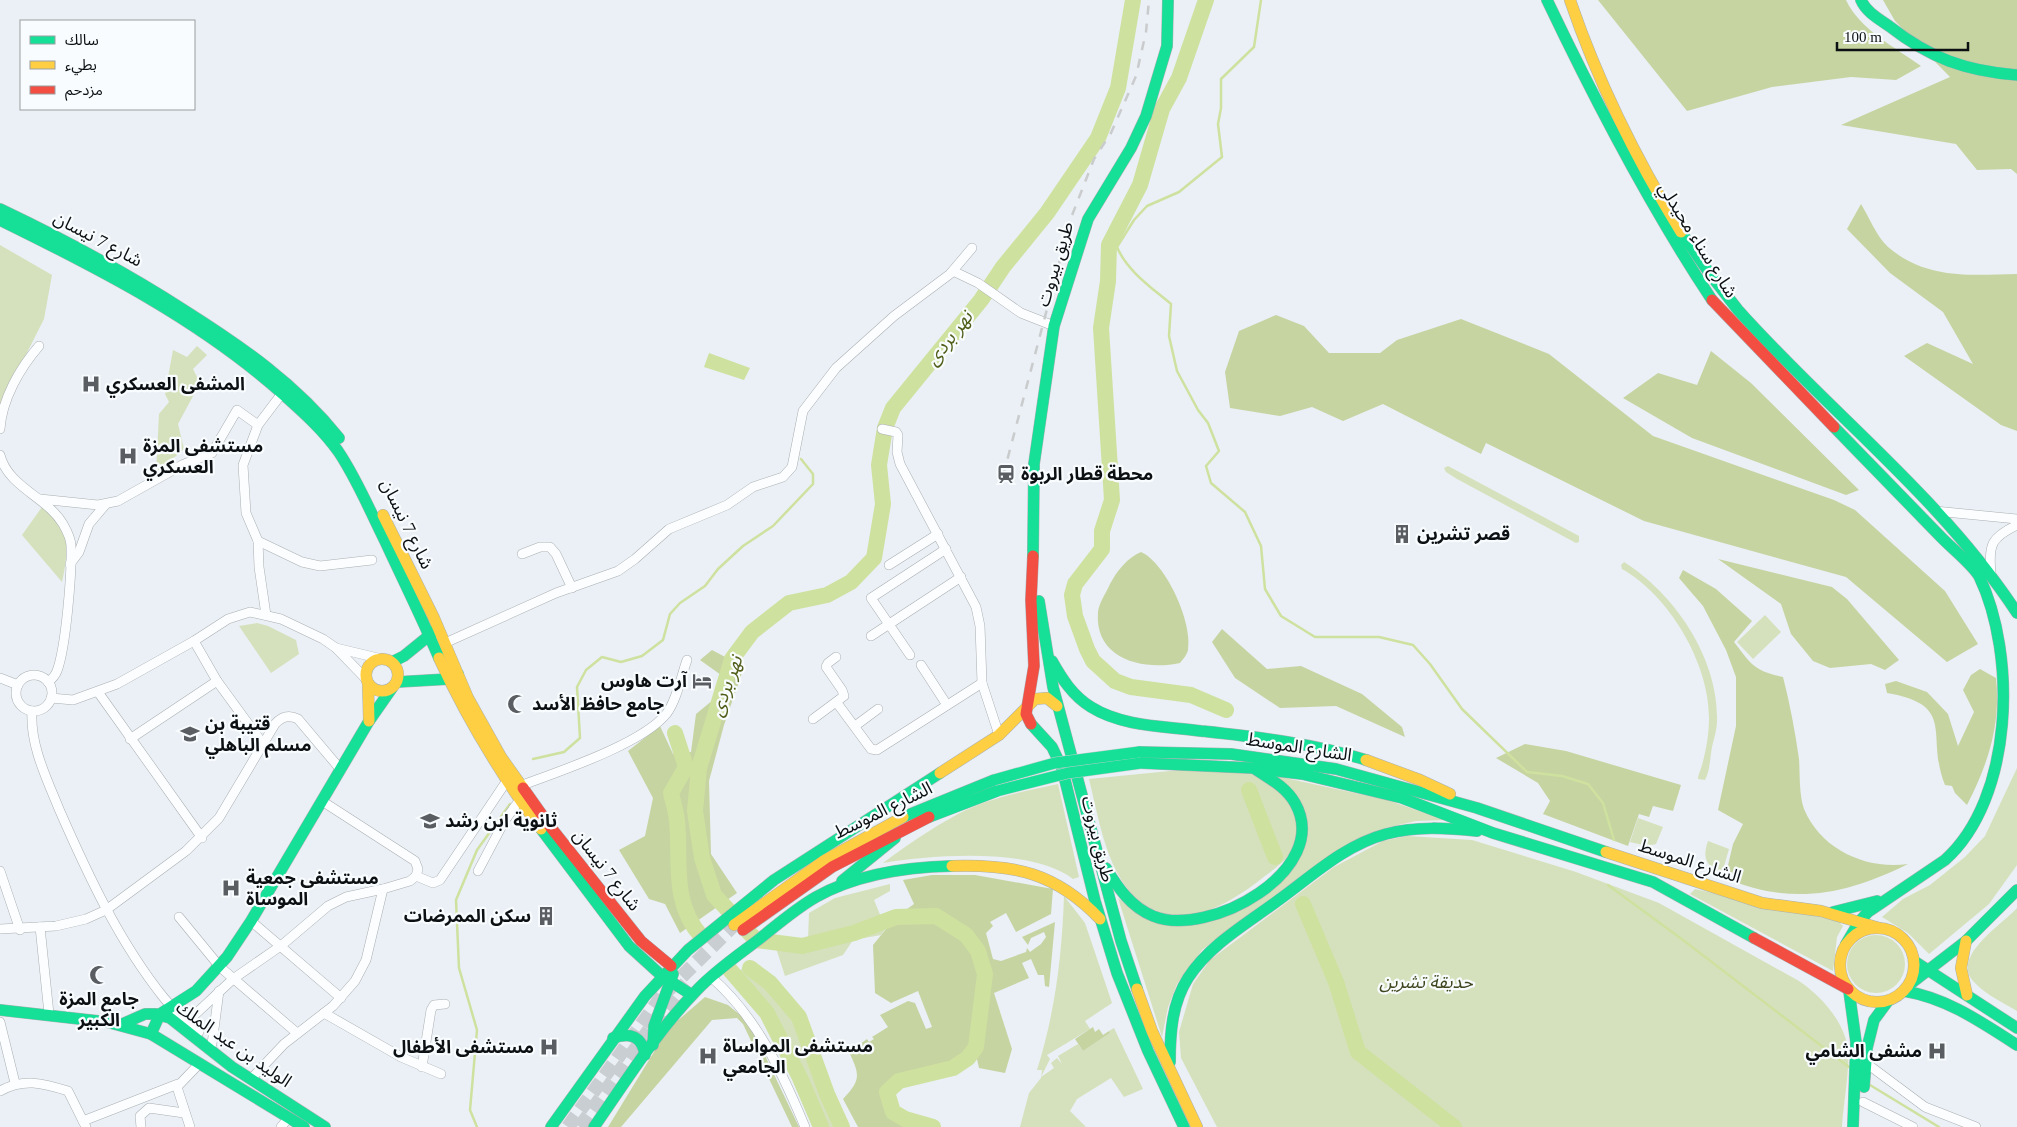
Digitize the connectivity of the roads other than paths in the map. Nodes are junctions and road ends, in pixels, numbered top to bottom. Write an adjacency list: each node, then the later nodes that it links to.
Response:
1 (1168, 0): 10 (main road, طريق بيروت)
2 (1547, 0): 40 (main road, شارع سناء محيدلي)
3 (1570, 0): 19 (main road, شارع سناء محيدلي)
4 (1861, 0): 5 (main road)
5 (2017, 75)
6 (0, 209): 36 (main road, شارع 7 نيسان)
7 (0, 220): 12 (main road, شارع 7 نيسان)
8 (972, 248): 9 (street)
9 (952, 271): 10 (street); 32 (street)
10 (1054, 326): 26 (main road, طريق بيروت)
11 (39, 346): 14 (street)
12 (283, 392): 13 (street); 36 (main road, شارع 7 نيسان)
13 (258, 425): 18 (street); 23 (street)
14 (0, 429)
15 (882, 430): 22 (street)
16 (0, 455): 17 (street)
17 (40, 499): 18 (street); 28 (street)
18 (106, 504): 28 (street)
19 (1935, 511): 20 (street); 30 (main road, شارع سناء محيدلي)
20 (2017, 519)
21 (2017, 525): 30 (street)
22 (938, 534): 24 (street); 29 (street)
23 (258, 541): 27 (street); 34 (street)
24 (946, 549): 31 (street); 35 (street)
25 (522, 554): 32 (street)
26 (1033, 556): 42 (main road, طريق بيروت); 62 (main road, طريق بيروت)
27 (372, 560)
28 (70, 564): 51 (street)
29 (889, 566)
30 (1991, 573): 33 (main road, شارع سناء محيدلي)
31 (961, 577): 35 (street); 53 (street)
32 (572, 588): 39 (street)
33 (2017, 613)
34 (266, 614): 38 (street); 41 (street)
35 (888, 625): 37 (street); 43 (street)
36 (434, 631): 39 (main road, شارع 7 نيسان); 45 (main road); 48 (main road, شارع 7 نيسان)
37 (871, 636)
38 (194, 641): 50 (street); 56 (street)
39 (445, 643): 48 (main road, شارع 7 نيسان)
40 (2012, 646)
41 (336, 648): 45 (street); 52 (street)
42 (1047, 652): 60 (main road, طريق بيروت); 79 (main road)
43 (910, 655)
44 (836, 657): 58 (street)
45 (387, 660): 52 (main road); 55 (main road)
46 (687, 660): 75 (street)
47 (921, 665): 59 (street)
48 (453, 677): 55 (main road); 74 (main road, شارع 7 نيسان); 75 (main road, شارع 7 نيسان)
49 (0, 678): 54 (street)
50 (217, 681): 68 (street); 69 (street)
51 (48, 682): 54 (street); 57 (street)
52 (367, 682): 55 (main road); 65 (main road)
53 (982, 683): 59 (street); 67 (street)
54 (18, 685): 63 (street)
55 (394, 685): 65 (main road)
56 (98, 692): 57 (street); 68 (street)
57 (51, 698): 63 (street)
58 (837, 703): 64 (street); 66 (street)
59 (946, 705): 66 (street)
60 (1057, 706): 62 (main road, الشارع الموسط); 84 (main road, طريق بيروت)
61 (878, 709): 66 (street)
62 (1026, 709): 67 (main road, الشارع الموسط); 95 (main road, طريق بيروت)
63 (32, 711): 92 (street)
64 (813, 719)
65 (369, 721): 73 (main road)
66 (854, 726)
67 (999, 735): 83 (main road, الشارع الموسط)
68 (130, 738): 82 (street)
69 (263, 744): 73 (street); 82 (street)
70 (1140, 758): 72 (main road, الشارع الموسط); 76 (main road, الشارع الموسط, bridge); 79 (main road, الشارع الموسط)
71 (2009, 763): 91 (main road)
72 (1252, 768): 81 (main road, الشارع الموسط); 84 (main road)
73 (341, 770): 77 (main road)
74 (506, 782): 78 (main road, شارع 7 نيسان); 87 (street)
75 (520, 786): 106 (main road, شارع 7 نيسان)
76 (996, 786): 80 (main road, الشارع الموسط); 83 (main road, الشارع الموسط)
77 (322, 801): 87 (street); 96 (main road)
78 (519, 801): 86 (street); 111 (main road, شارع 7 نيسان)
79 (1477, 808): 93 (main road, الشارع الموسط)
80 (911, 825): 83 (main road, الشارع الموسط); 88 (main road)
81 (1493, 833): 113 (main road, الشارع الموسط); 140 (main road)
82 (202, 838): 92 (street)
83 (849, 839): 106 (main road, الشارع الموسط)
84 (1092, 839): 140 (main road, طريق بيروت)
85 (0, 871): 101 (street)
86 (478, 871)
87 (416, 876): 89 (street)
88 (834, 888): 95 (main road); 109 (main road)
89 (383, 890): 104 (street); 117 (street)
90 (2017, 890): 102 (main road)
91 (1892, 895): 93 (main road); 97 (main road)
92 (106, 910): 98 (street); 120 (street)
93 (1821, 912): 97 (main road, الشارع الموسط)
94 (179, 917): 107 (street)
95 (1100, 919): 158 (main road, طريق بيروت)
96 (251, 921): 104 (street); 107 (main road)
97 (1859, 922): 99 (main road, الشارع الموسط); 103 (main road)
98 (40, 927): 101 (street); 122 (street)
99 (1880, 928): 103 (main road); 105 (main road)
100 (0, 929): 101 (street)
101 (20, 930)
102 (1966, 940): 108 (main road); 116 (main road)
103 (1846, 944): 113 (main road)
104 (282, 945): 110 (street); 117 (street)
105 (1914, 961): 108 (main road); 112 (main road)
106 (670, 966): 111 (main road, الشارع الموسط)
107 (220, 967): 110 (street); 120 (main road)
108 (1928, 970): 112 (main road); 116 (main road)
109 (712, 977): 115 (main road); 157 (street)
110 (233, 979): 114 (street); 129 (street)
111 (666, 979): 115 (main road, شارع 7 نيسان); 131 (main road, الشارع الموسط); 133 (main road)
112 (1906, 988): 118 (main road); 134 (main road)
113 (1848, 990): 118 (main road); 160 (main road)
114 (219, 992): 126 (street); 132 (street)
115 (692, 995): 133 (main road)
116 (1967, 995): 128 (main road)
117 (341, 998): 124 (street)
118 (1888, 1001): 137 (main road)
119 (445, 1004): 138 (street)
120 (172, 1006): 123 (main road); 126 (street)
121 (0, 1010): 122 (main road, الوليد بن عبد الملك)
122 (49, 1014): 127 (main road, الوليد بن عبد الملك)
123 (160, 1014): 127 (main road, الوليد بن عبد الملك); 130 (main road); 139 (main road, الوليد بن عبد الملك)
124 (324, 1014): 129 (street); 138 (street)
125 (0, 1022): 143 (street)
126 (188, 1022): 132 (street)
127 (120, 1025): 130 (main road, الوليد بن عبد الملك)
128 (2017, 1028)
129 (297, 1033): 142 (street)
130 (151, 1034): 136 (main road, الوليد بن عبد الملك)
131 (613, 1038): 135 (main road); 155 (main road, الشارع الموسط)
132 (212, 1044): 139 (street)
133 (653, 1045): 135 (main road)
134 (2017, 1045)
135 (645, 1055): 156 (main road)
136 (200, 1063): 144 (street); 148 (main road, الوليد بن عبد الملك)
137 (1866, 1063): 146 (main road); 163 (street)
138 (422, 1067): 141 (street)
139 (236, 1069): 142 (main road, الوليد بن عبد الملك)
140 (1171, 1073): 159 (main road, طريق بيروت)
141 (441, 1074)
142 (251, 1079): 154 (main road, الوليد بن عبد الملك)
143 (15, 1083): 145 (street); 149 (street)
144 (178, 1084): 147 (street); 149 (street)
145 (0, 1091)
146 (1863, 1102): 161 (main road); 162 (street)
147 (184, 1113): 150 (street); 151 (street)
148 (288, 1117): 152 (street); 153 (main road, الوليد بن عبد الملك)
149 (85, 1124)
150 (141, 1127)
151 (190, 1127)
152 (281, 1127)
153 (304, 1127)
154 (325, 1127)
155 (551, 1127)
156 (594, 1127)
157 (805, 1127)
158 (1184, 1127)
159 (1197, 1127)
160 (1853, 1127)
161 (1861, 1127)
162 (1913, 1127)
163 (1976, 1127)

